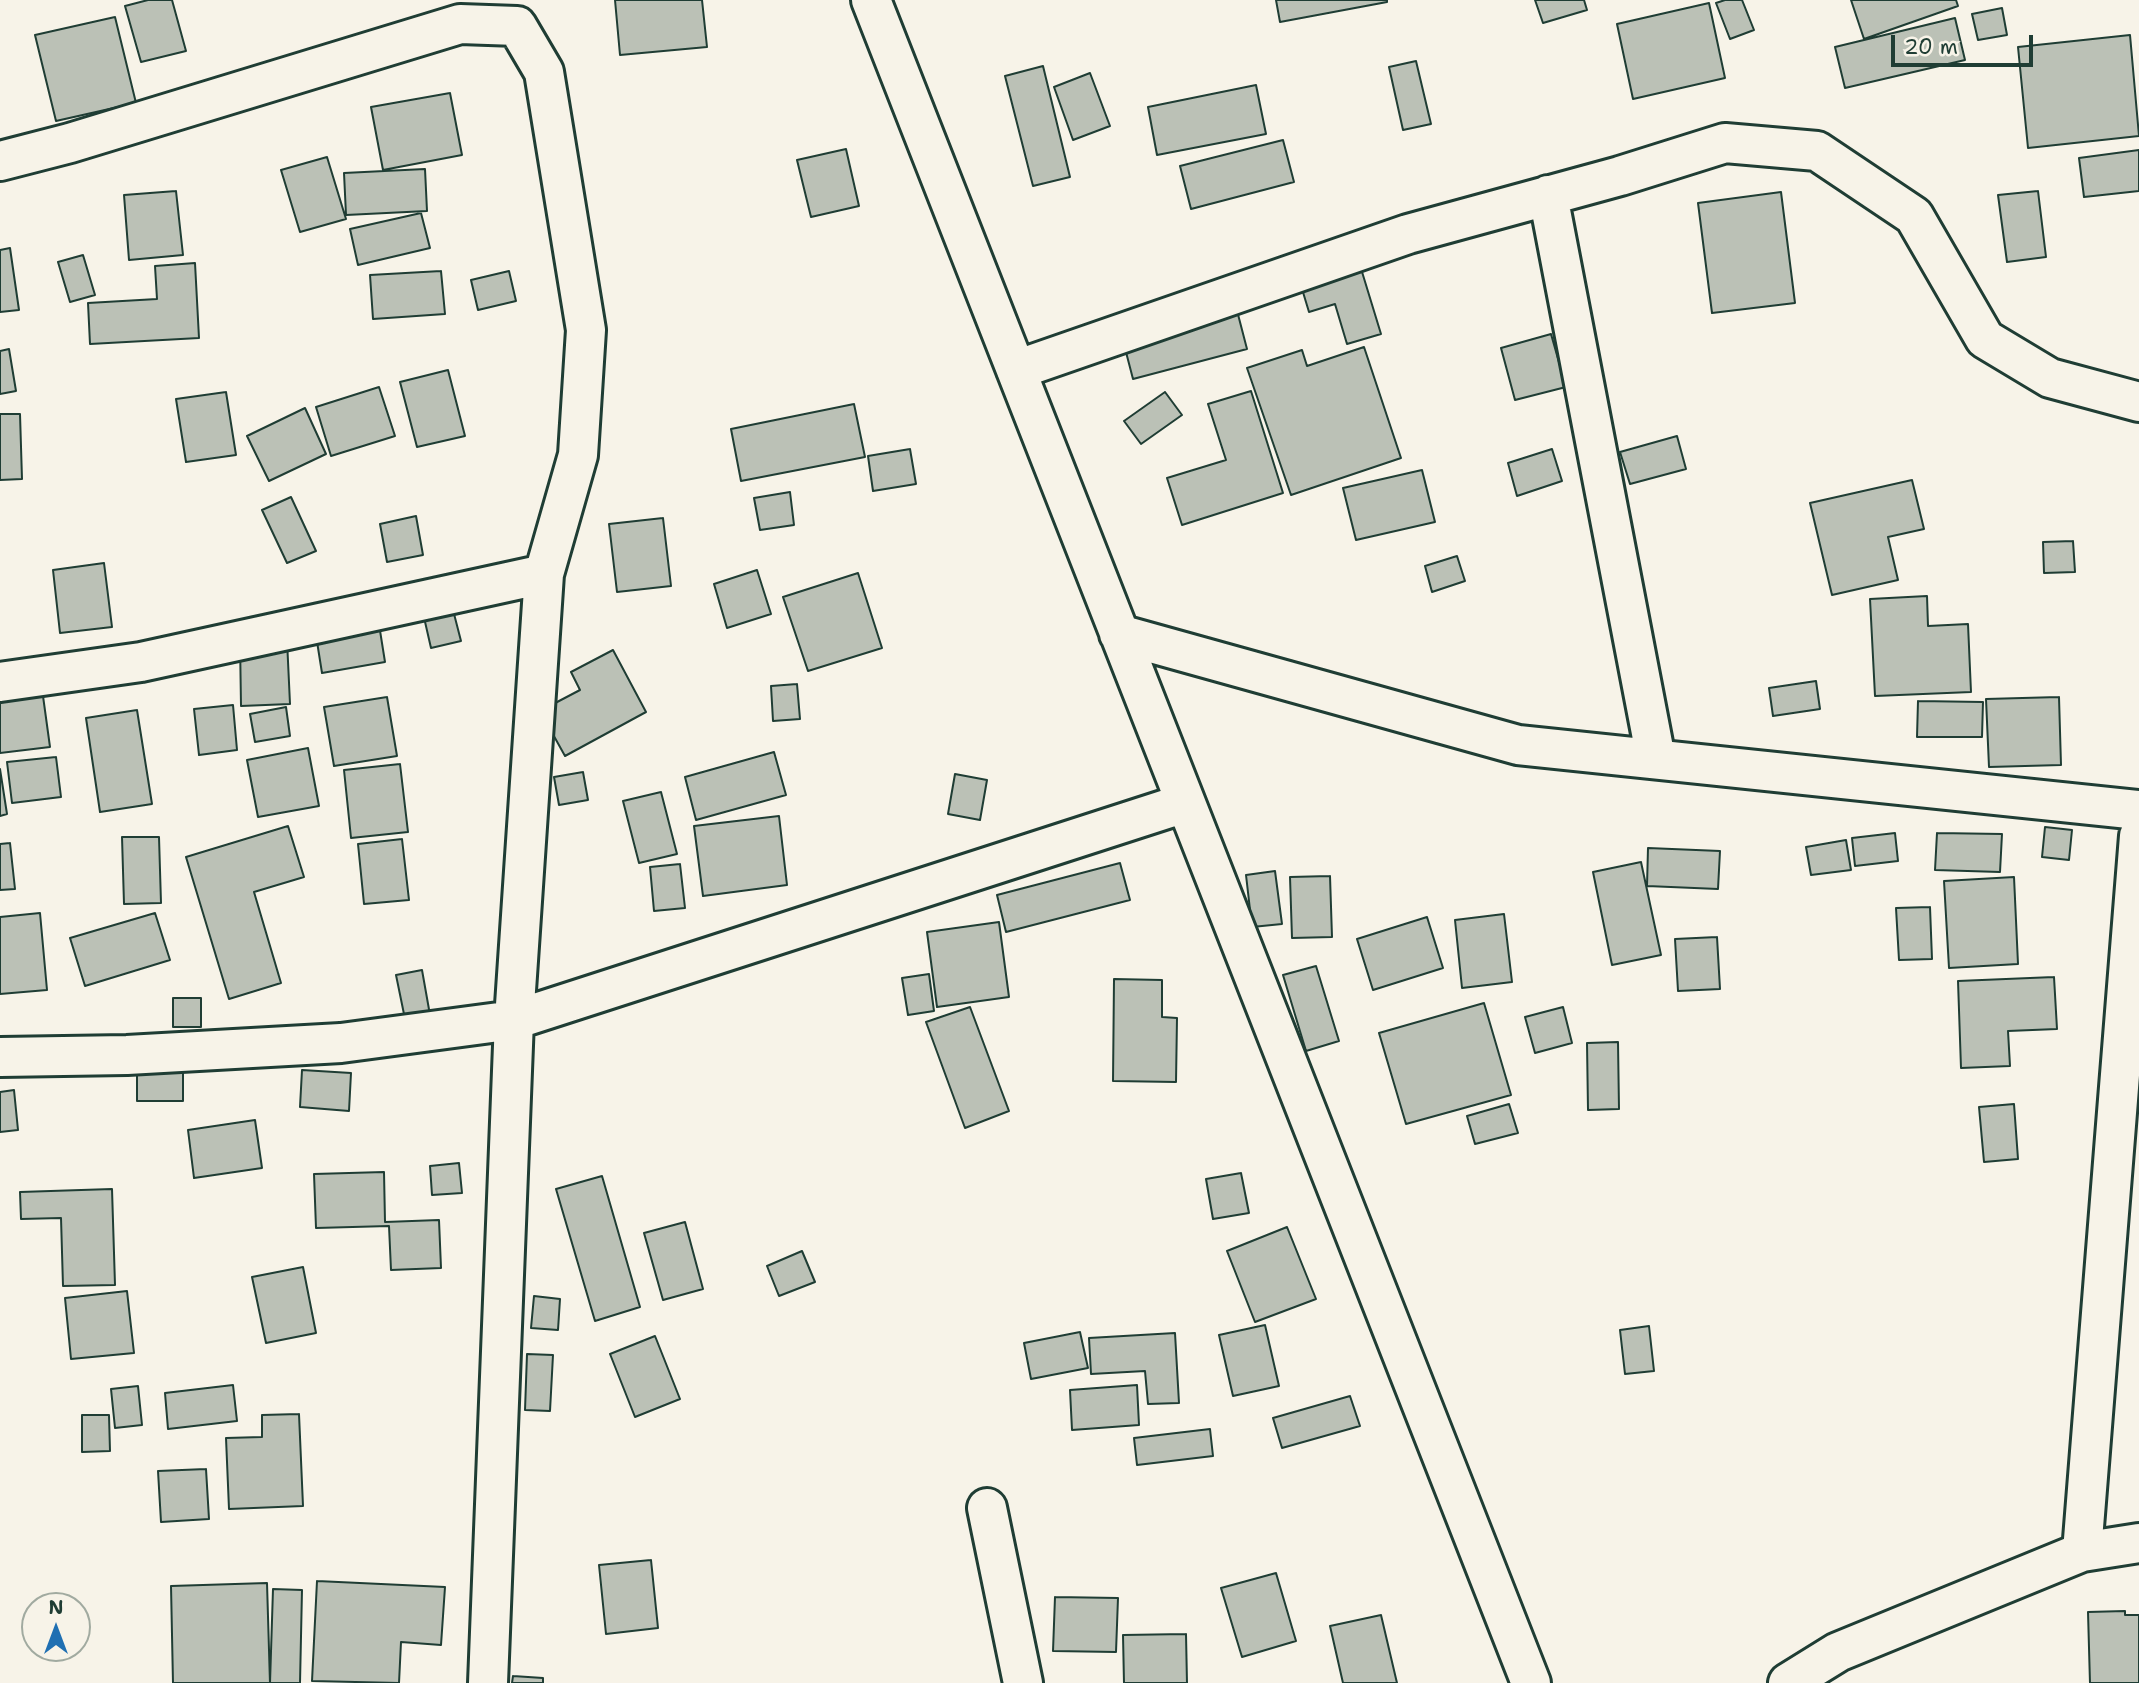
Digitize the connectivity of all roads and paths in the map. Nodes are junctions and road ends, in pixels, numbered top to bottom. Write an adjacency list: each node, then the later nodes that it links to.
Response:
1 (871, 0): 4 (street)
2 (0, 161): 6 (street)
3 (1548, 195): 4 (street); 5 (street); 9 (street)
4 (1016, 370): 7 (street)
5 (2139, 402)
6 (544, 574): 8 (street); 13 (street)
7 (1119, 634): 9 (street); 10 (street)
8 (0, 682)
9 (1656, 759): 11 (street)
10 (1185, 803): 13 (street); 21 (street)
11 (2139, 810)
12 (2139, 836): 15 (street)
13 (514, 1020): 14 (street); 19 (street)
14 (0, 1057)
15 (2128, 1100): 18 (street)
16 (987, 1508): 20 (street)
17 (2139, 1543): 18 (street)
18 (2082, 1552): 22 (street)
19 (488, 1683)
20 (1023, 1683)
21 (1531, 1683)
22 (1788, 1683)

